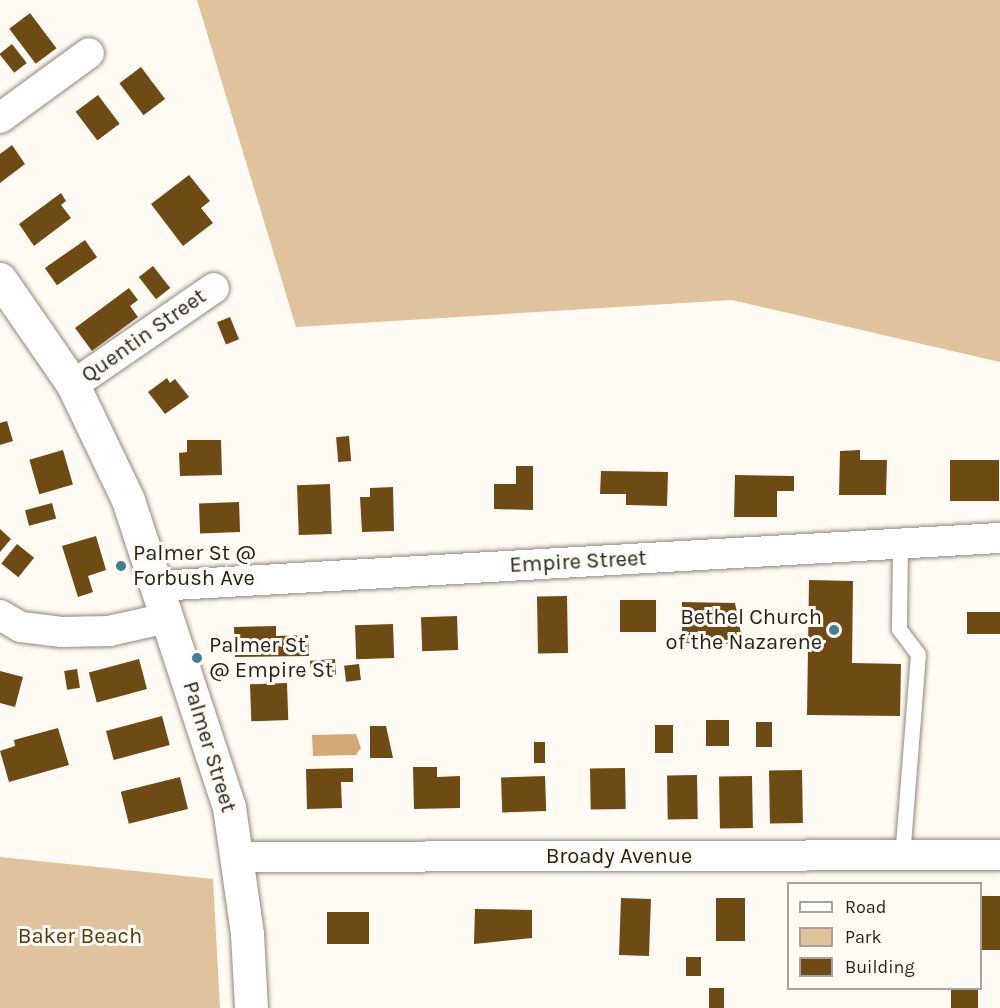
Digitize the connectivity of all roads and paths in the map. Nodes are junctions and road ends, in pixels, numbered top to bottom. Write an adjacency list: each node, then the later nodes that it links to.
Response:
1 (89, 53): 2 (street)
2 (0, 118)
3 (0, 279): 5 (street, Palmer Street)
4 (214, 288): 5 (street, Quentin Street)
5 (73, 385): 8 (street, Palmer Street)
6 (1000, 538): 7 (street, Empire Street)
7 (900, 544): 8 (street, Empire Street); 12 (lane)
8 (156, 586): 10 (street, Palmer Street)
9 (0, 615): 10 (street)
10 (167, 618): 13 (street, Palmer Street)
11 (1000, 855): 12 (street, Broady Avenue)
12 (902, 856): 13 (street, Broady Avenue)
13 (238, 857): 14 (street, Palmer Street)
14 (251, 1008)

